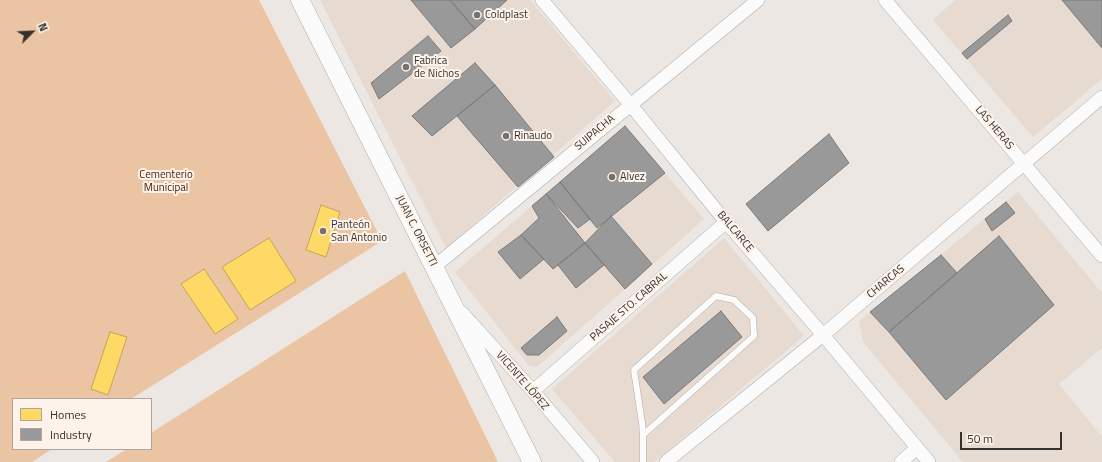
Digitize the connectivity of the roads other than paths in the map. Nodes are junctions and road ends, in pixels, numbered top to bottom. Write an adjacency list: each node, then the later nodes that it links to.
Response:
1 (300, 0): 10 (street, JUAN C. ORSETTI)
2 (542, 0): 6 (street, BALCARCE)
3 (758, 0): 6 (street, SUIPACHA)
4 (885, 0): 7 (street, LAS HERAS)
5 (1102, 97): 7 (street, CHARCAS)
6 (630, 104): 8 (street, BALCARCE); 10 (street, SUIPACHA)
7 (1024, 164): 9 (street, LAS HERAS); 12 (street, CHARCAS)
8 (726, 222): 12 (street, BALCARCE); 13 (street, PASAJE STO. CABRAL)
9 (1102, 256)
10 (434, 267): 11 (street, JUAN C. ORSETTI)
11 (451, 300): 13 (street, VICENTE LÓPEZ); 16 (street, JUAN C. ORSETTI)
12 (823, 335): 15 (street, BALCARCE); 19 (street, CHARCAS)
13 (533, 392): 17 (street, VICENTE LÓPEZ)
14 (642, 435): 14 (lane); 18 (lane)
15 (917, 448): 20 (street); 21 (street, BALCARCE)
16 (532, 462)
17 (593, 462)
18 (643, 462)
19 (666, 462)
20 (901, 462)
21 (929, 462)

